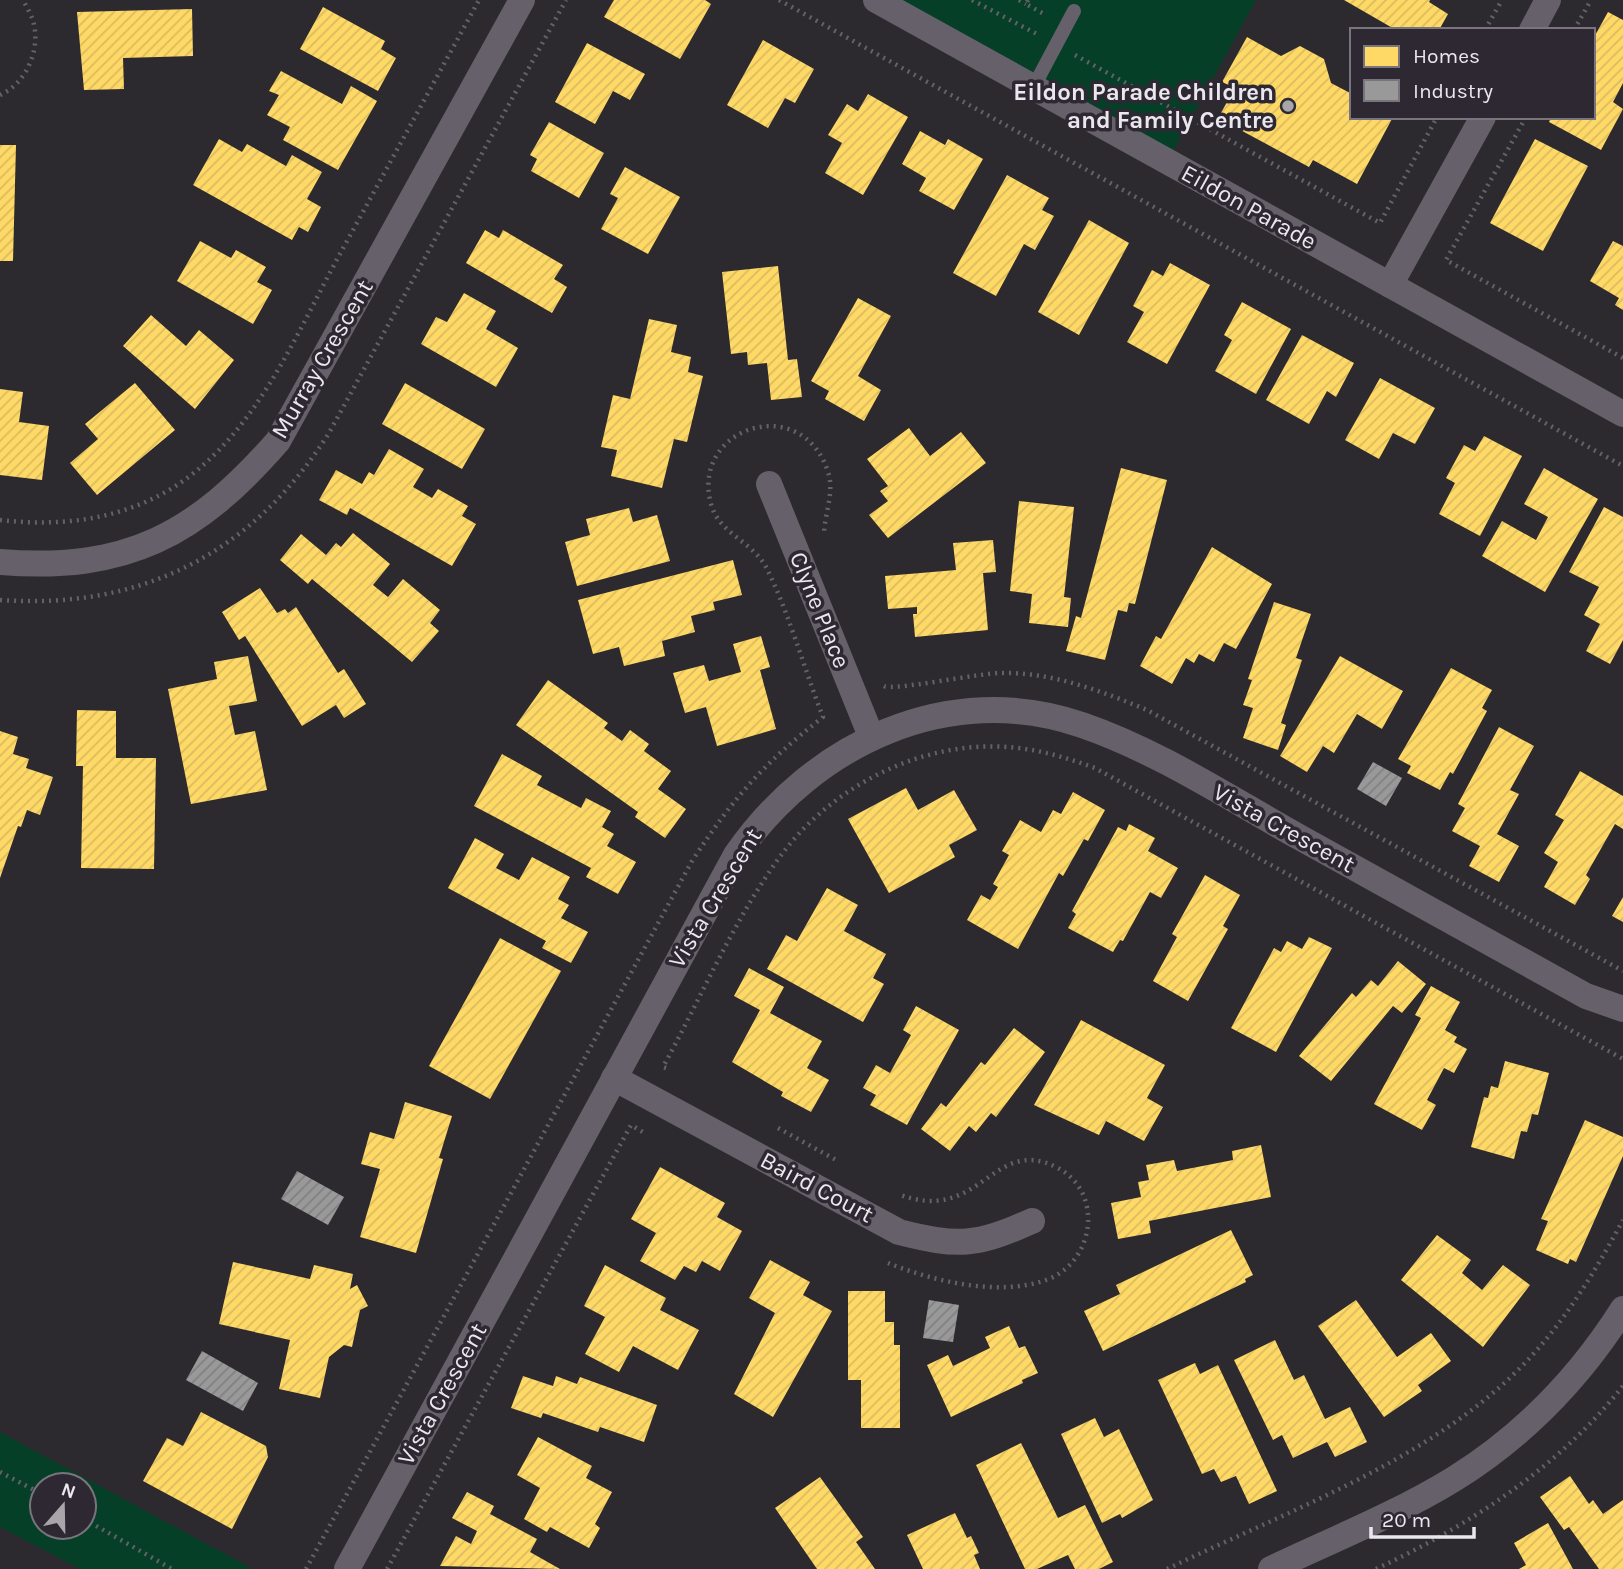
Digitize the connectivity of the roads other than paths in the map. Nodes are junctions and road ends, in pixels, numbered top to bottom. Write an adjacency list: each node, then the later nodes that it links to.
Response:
1 (522, 0): 11 (street, Murray Crescent)
2 (876, 0): 6 (street, Eildon Parade)
3 (1548, 0): 5 (street)
4 (1074, 11): 6 (lane)
5 (1533, 28)
6 (1033, 88): 8 (street, Eildon Parade)
7 (1482, 119): 8 (street)
8 (1390, 285): 9 (street, Eildon Parade)
9 (1623, 414)
10 (769, 484): 12 (street, Clyne Place)
11 (0, 562)
12 (871, 736): 13 (street, Vista Crescent); 16 (street, Vista Crescent)
13 (1586, 996): 14 (street, Vista Crescent); 15 (street, Vista Crescent)
14 (1623, 1009)
15 (1623, 1025)
16 (614, 1078): 17 (street, Baird Court); 19 (street, Vista Crescent)
17 (1032, 1221)
18 (1623, 1309): 20 (street)
19 (346, 1569)
20 (1271, 1569)

